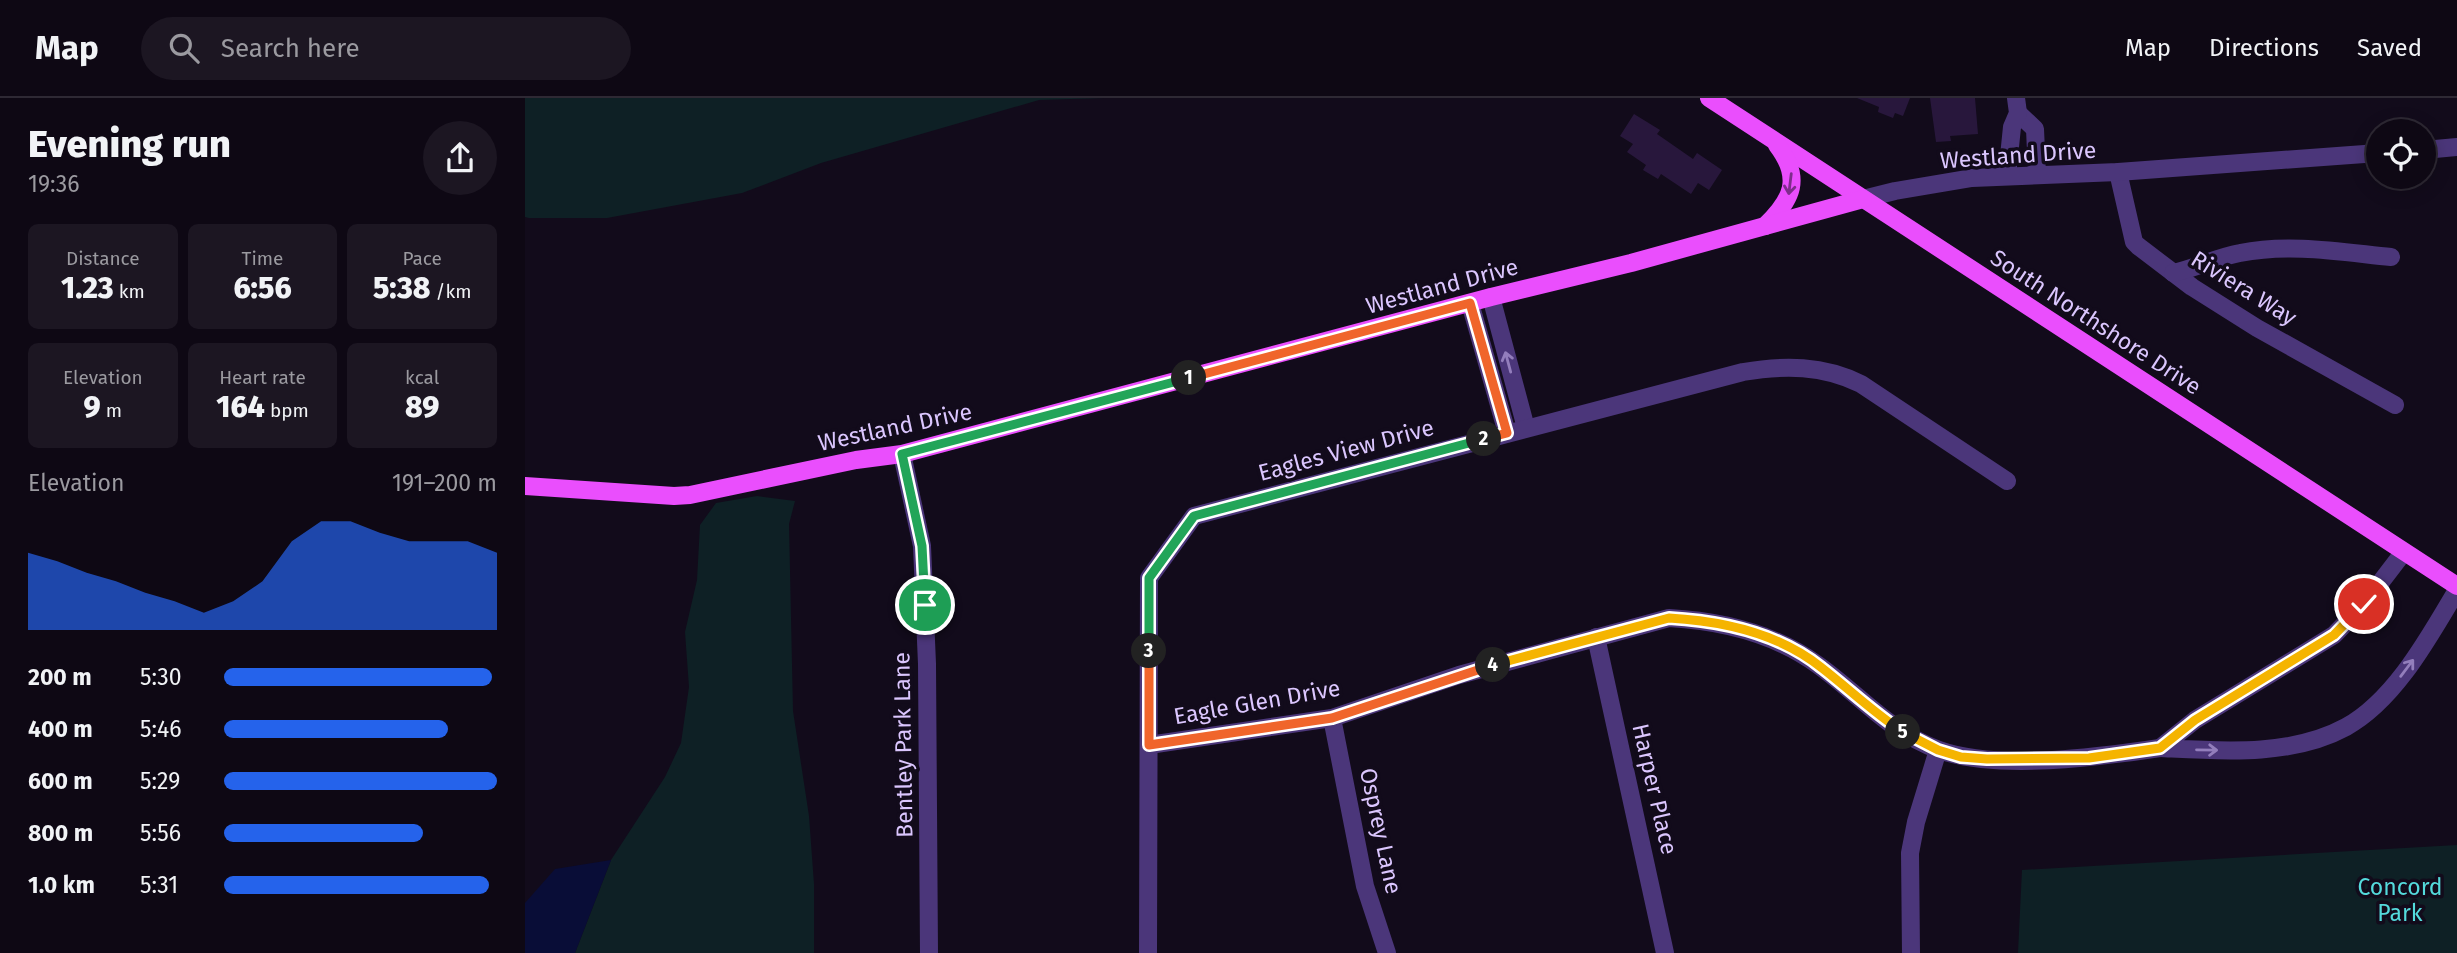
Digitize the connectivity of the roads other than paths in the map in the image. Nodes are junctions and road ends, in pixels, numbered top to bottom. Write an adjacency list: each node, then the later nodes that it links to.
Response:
1 (1709, 98): 3 (main road, South Northshore Drive)
2 (2017, 106): 8 (street); 9 (street)
3 (1772, 139): 10 (main road, South Northshore Drive); 11 (main road, one-way to 11)
4 (2457, 147): 5 (street)
5 (2436, 149)
6 (2366, 154): 7 (street, Westland Drive)
7 (2117, 172): 8 (street, Westland Drive); 13 (street, Riviera Way)
8 (2037, 174): 9 (street, Westland Drive)
9 (2007, 176): 10 (street, Westland Drive)
10 (1863, 199): 11 (main road, Westland Drive); 22 (main road, South Northshore Drive)
11 (1765, 226): 14 (main road, Westland Drive)
12 (2391, 257): 13 (street)
13 (2173, 272): 16 (street, Riviera Way)
14 (1491, 297): 15 (main road, Westland Drive); 17 (street, one-way to 14)
15 (1470, 303): 18 (street); 19 (main road, Westland Drive)
16 (2395, 405)
17 (1526, 428): 18 (street, Eagles View Drive); 20 (street, Eagles View Drive)
18 (1507, 433): 26 (street, Eagles View Drive)
19 (902, 454): 21 (main road, Westland Drive); 29 (street, Bentley Park Lane)
20 (2007, 481)
21 (525, 486)
22 (2403, 553): 23 (main road, South Northshore Drive); 27 (street)
23 (2457, 588): 27 (street, Eagle Glen Drive, one-way to 23)
24 (1596, 637): 25 (street, Eagle Glen Drive); 28 (street, Eagle Glen Drive); 32 (street, Harper Place)
25 (1332, 718): 26 (street, Eagle Glen Drive); 31 (street, Osprey Lane)
26 (1149, 745): 30 (street, Eagles View Drive)
27 (2160, 748): 28 (street, Eagle Glen Drive)
28 (1938, 750): 33 (street)
29 (929, 953)
30 (1148, 953)
31 (1387, 953)
32 (1665, 953)
33 (1911, 953)

